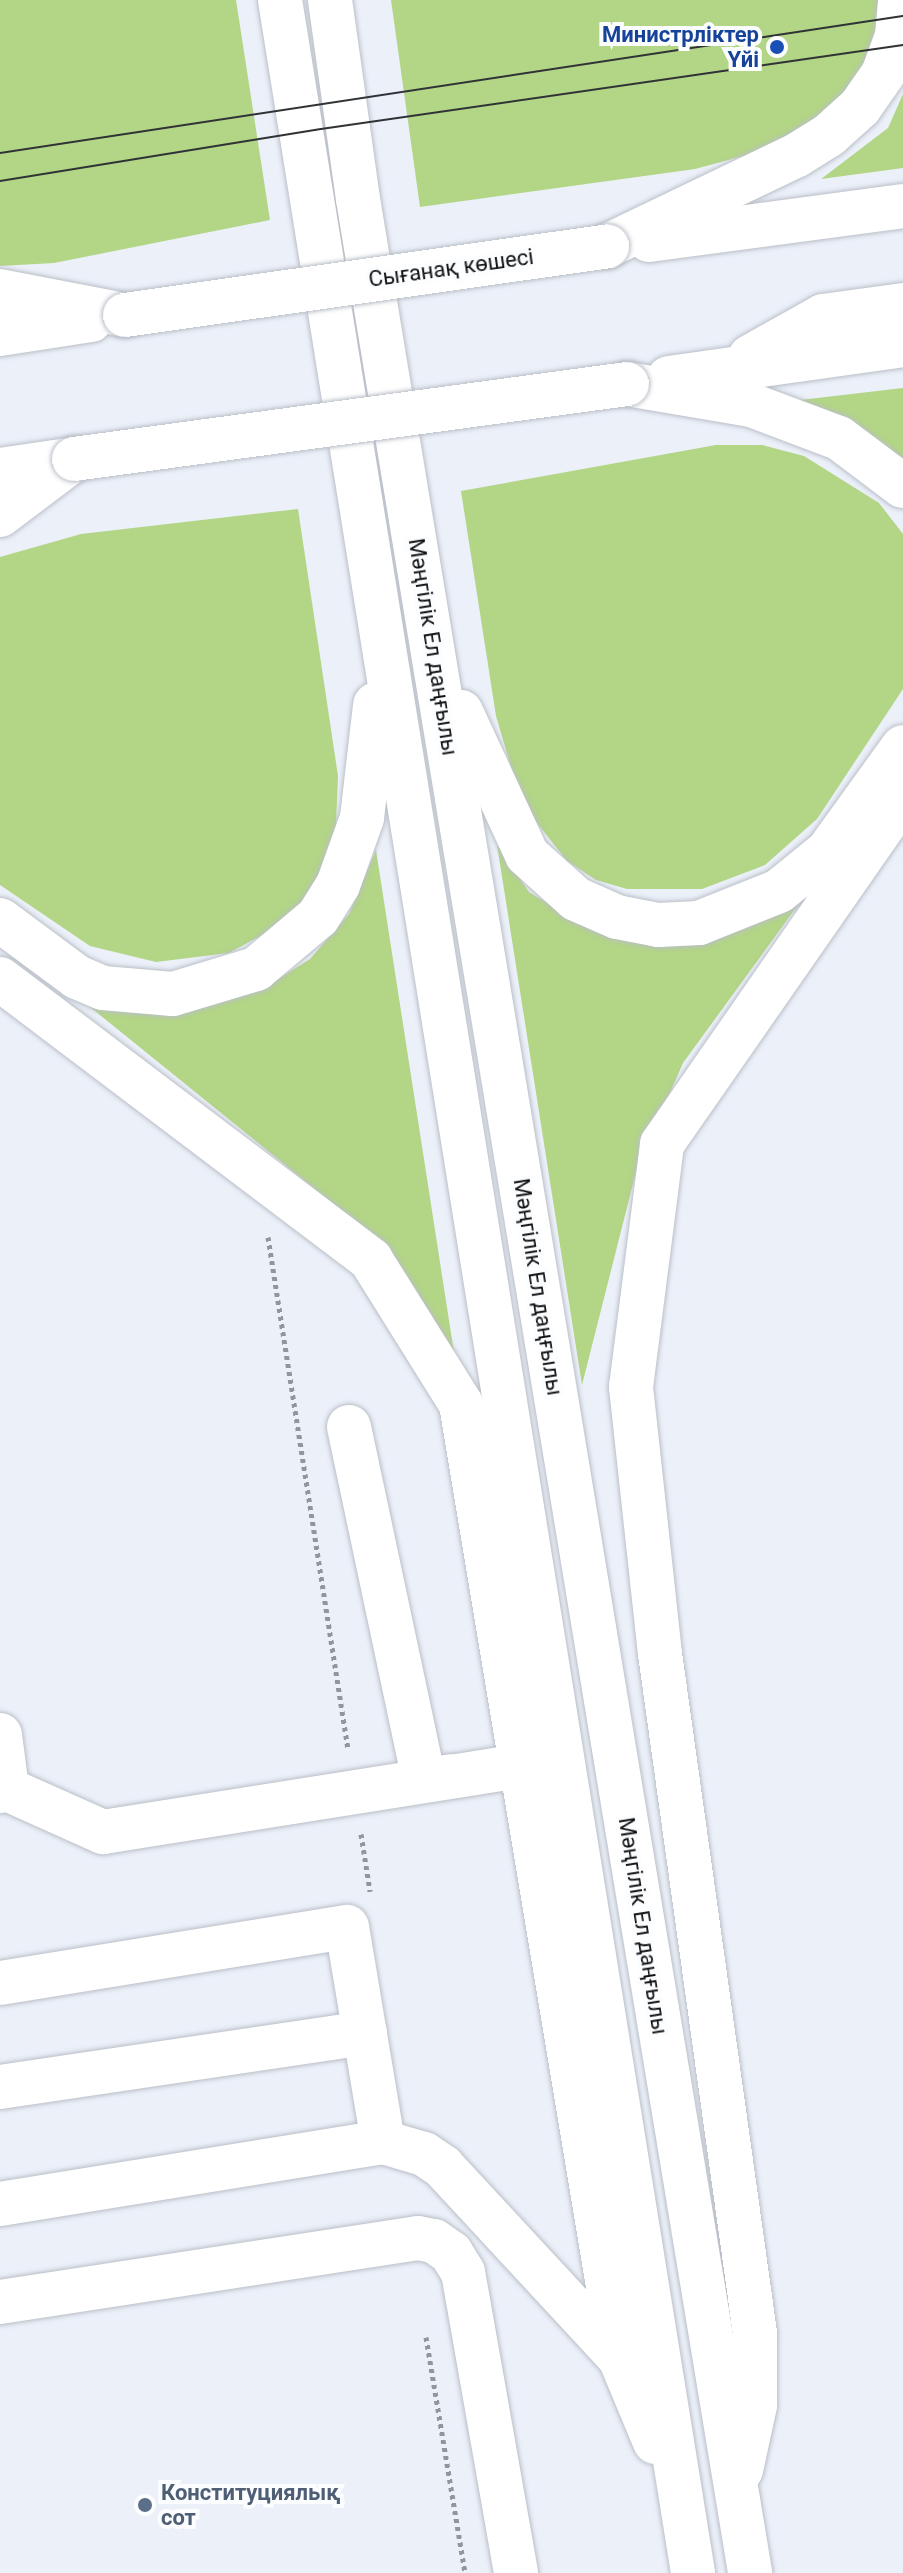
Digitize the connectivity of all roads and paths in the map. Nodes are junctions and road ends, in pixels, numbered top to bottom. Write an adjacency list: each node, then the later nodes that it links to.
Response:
1 (330, 0): 17 (main road, Мәңгілік Ел даңғылы)
2 (900, 0): 5 (main road)
3 (279, 1): 18 (main road)
4 (903, 206): 5 (main road, Сығанақ көшесі)
5 (607, 246): 8 (main road, Сығанақ көшесі, bridge)
6 (0, 291): 8 (main road)
7 (903, 305): 11 (main road)
8 (125, 315): 9 (main road, Сығанақ көшесі)
9 (0, 334)
10 (903, 345): 11 (main road)
11 (727, 370): 12 (main road)
12 (627, 384): 13 (main road, bridge); 15 (main road)
13 (74, 459): 14 (main road); 16 (main road)
14 (0, 470)
15 (903, 486)
16 (0, 515)
17 (433, 648): 19 (main road); 38 (main road, Мәңгілік Ел даңғылы)
18 (381, 651): 21 (main road); 39 (main road)
19 (903, 747)
20 (903, 797): 38 (main road)
21 (0, 920)
22 (0, 979): 26 (main road)
23 (267, 1230): 28 (path)
24 (349, 1427): 26 (main road)
25 (0, 1735): 27 (main road)
26 (520, 1766): 28 (main road); 37 (main road)
27 (2, 1788): 28 (main road)
28 (355, 1789): 29 (path)
29 (372, 1905)
30 (0, 1983): 31 (main road)
31 (365, 2033): 32 (main road); 33 (main road)
32 (0, 2087)
33 (383, 2142): 34 (main road); 37 (main road)
34 (0, 2204)
35 (0, 2302): 42 (main road)
36 (425, 2329): 41 (path)
37 (620, 2358): 39 (main road)
38 (736, 2492): 43 (main road, Мәңгілік Ел даңғылы)
39 (682, 2502): 40 (main road)
40 (692, 2571)
41 (465, 2573)
42 (516, 2573)
43 (750, 2573)

